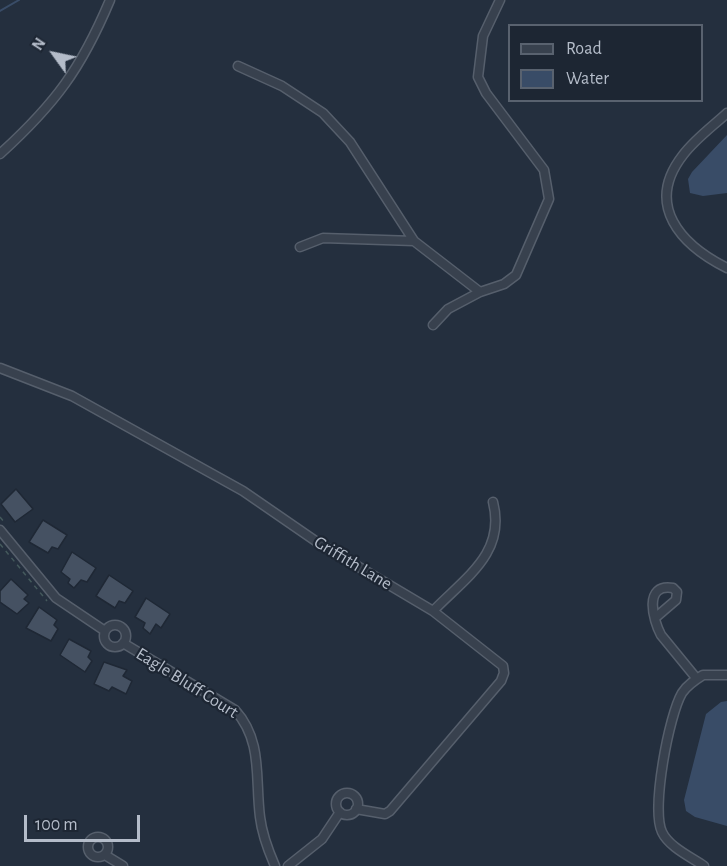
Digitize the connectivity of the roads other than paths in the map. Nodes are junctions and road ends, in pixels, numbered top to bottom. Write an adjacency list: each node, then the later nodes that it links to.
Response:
1 (110, 0): 5 (street)
2 (500, 0): 9 (street)
3 (238, 66): 6 (street)
4 (727, 113): 8 (street)
5 (0, 154)
6 (414, 241): 7 (street); 9 (street)
7 (300, 247)
8 (727, 268)
9 (480, 292): 10 (street)
10 (433, 325)
11 (0, 368): 14 (street, Griffith Lane)
12 (493, 502): 14 (street)
13 (4, 528): 16 (street, Eagle Bluff Court)
14 (433, 611): 20 (street, Griffith Lane)
15 (655, 618): 19 (street)
16 (105, 631): 17 (street, Eagle Bluff Court); 17 (street, Eagle Bluff Court)
17 (123, 643): 24 (street, Eagle Bluff Court)
18 (727, 675): 19 (street)
19 (697, 679): 26 (street)
20 (356, 809): 21 (street); 21 (street)
21 (340, 812): 25 (street)
22 (105, 855): 23 (street)
23 (123, 866)
24 (275, 866)
25 (288, 866)
26 (704, 866)

